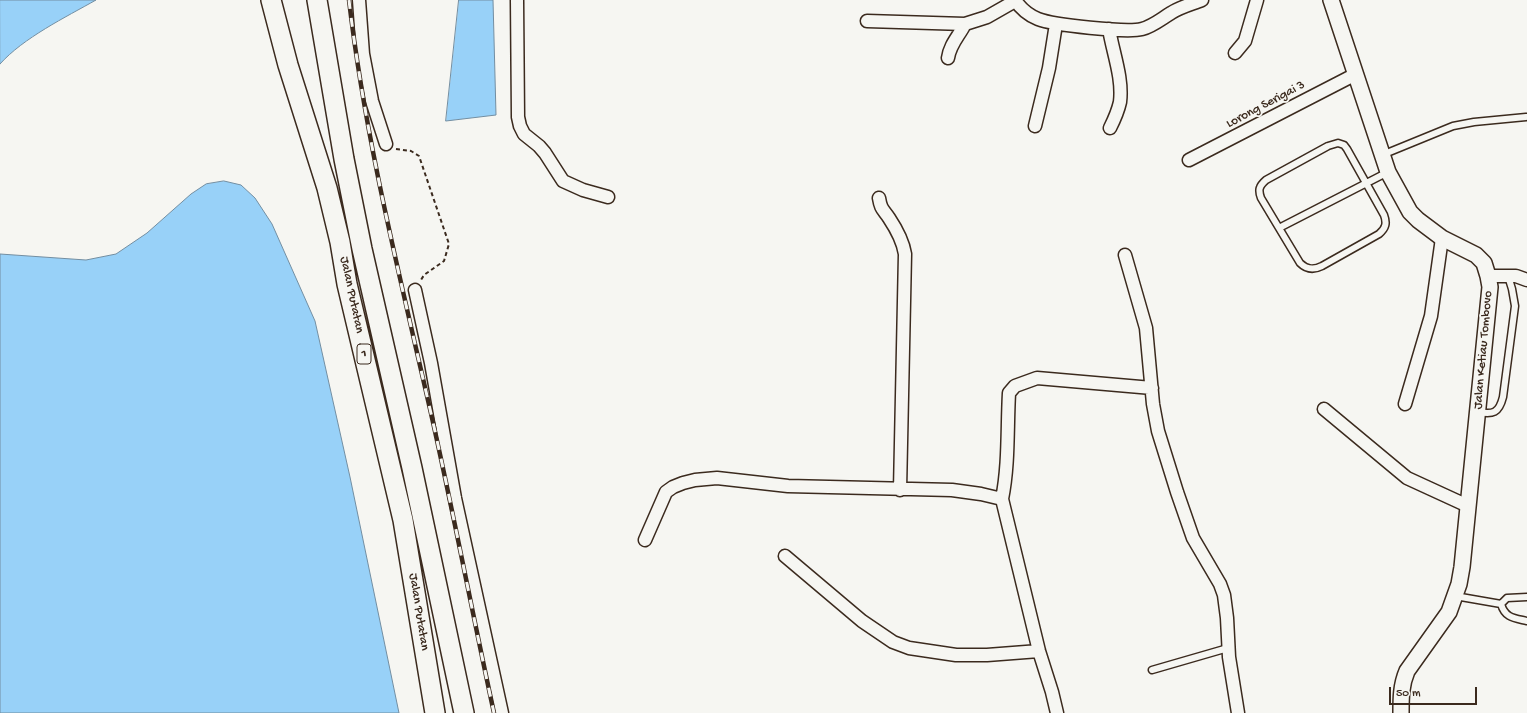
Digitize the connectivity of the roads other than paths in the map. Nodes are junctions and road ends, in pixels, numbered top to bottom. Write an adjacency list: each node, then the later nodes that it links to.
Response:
1 (270, 0): 33 (highway, Jalan Putatan / 1)
2 (316, 0): 29 (highway, Jalan Putatan / 1)
3 (359, 0): 19 (street)
4 (518, 0): 24 (street)
5 (1015, 0): 10 (street); 11 (street)
6 (1202, 0): 12 (street)
7 (1257, 0): 13 (street)
8 (1331, 0): 15 (street, Jalan Ketiau Tombovo)
9 (867, 21): 10 (street)
10 (965, 24): 14 (street)
11 (1056, 24): 12 (street); 17 (street)
12 (1109, 29): 18 (street)
13 (1235, 53)
14 (948, 58)
15 (1356, 74): 20 (street, Jalan Ketiau Tombovo); 21 (street, Lorong Serigai 3)
16 (1526, 117): 20 (lane)
17 (1034, 126)
18 (1110, 128)
19 (386, 144)
20 (1382, 156): 22 (street, Jalan Ketiau Tombovo)
21 (1189, 160)
22 (1388, 172): 23 (lane); 27 (street, Jalan Ketiau Tombovo)
23 (1367, 184): 26 (lane); 26 (lane); 26 (lane)
24 (608, 197)
25 (879, 198): 40 (street)
26 (1279, 228)
27 (1442, 238): 30 (street, Jalan Ketiau Tombovo); 36 (street)
28 (1125, 255): 35 (street)
29 (364, 258): 33 (highway); 39 (highway, Jalan Putatan / 1)
30 (1488, 276): 31 (street); 38 (street, Jalan Ketiau Tombovo)
31 (1508, 276): 32 (street); 38 (lane)
32 (1527, 280)
33 (347, 284): 43 (highway, Jalan Putatan / 1)
34 (415, 290): 55 (street)
35 (1152, 388): 41 (street); 50 (street)
36 (1405, 404)
37 (1324, 409): 42 (street)
38 (1478, 412): 42 (street, Jalan Ketiau Tombovo)
39 (412, 468): 43 (highway); 54 (highway, Jalan Putatan / 1)
40 (900, 490): 41 (street); 44 (street)
41 (1002, 499): 51 (street)
42 (1468, 506): 46 (street, Jalan Ketiau Tombovo)
43 (403, 520): 53 (highway, Jalan Putatan / 1)
44 (645, 540)
45 (785, 556): 51 (street)
46 (1455, 596): 48 (lane); 58 (street, Jalan Ketiau Tombovo)
47 (1527, 597): 48 (lane)
48 (1501, 604): 49 (lane)
49 (1527, 621)
50 (1228, 648): 52 (lane); 57 (street)
51 (1039, 651): 56 (street)
52 (1152, 670)
53 (435, 713)
54 (464, 713)
55 (502, 713)
56 (1057, 713)
57 (1238, 713)
58 (1401, 713)

